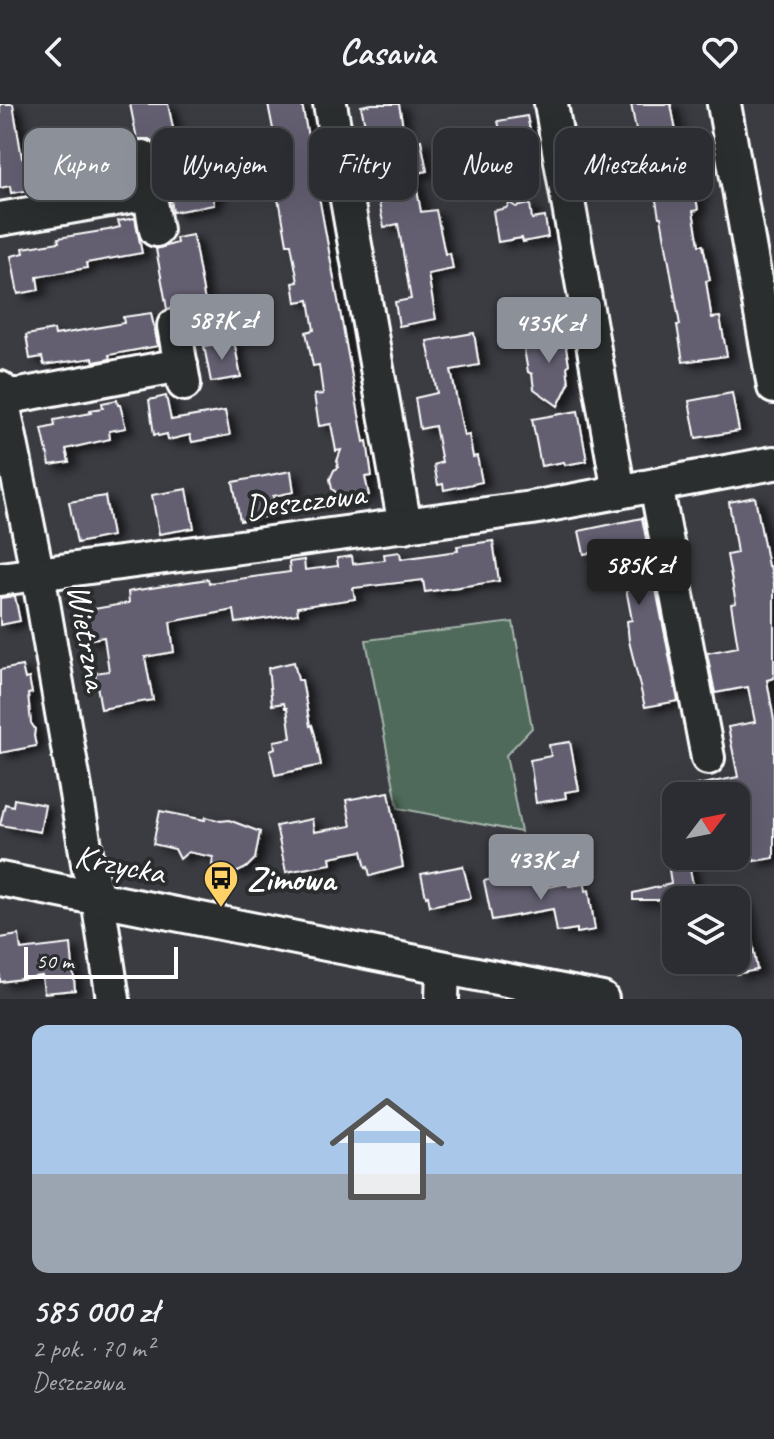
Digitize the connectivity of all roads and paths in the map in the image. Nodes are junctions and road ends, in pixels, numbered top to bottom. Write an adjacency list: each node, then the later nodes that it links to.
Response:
1 (330, 104): 16 (street)
2 (551, 104): 15 (street)
3 (724, 104): 8 (street)
4 (143, 157): 5 (street)
5 (150, 193): 6 (street); 7 (street)
6 (0, 219)
7 (156, 230)
8 (764, 266): 10 (street)
9 (174, 326): 12 (street)
10 (774, 387)
11 (0, 388): 12 (street, Wietrzna)
12 (1, 395): 17 (street, Wietrzna)
13 (774, 463): 14 (street, Deszczowa)
14 (656, 485): 15 (street, Deszczowa); 19 (street)
15 (619, 492): 16 (street, Deszczowa)
16 (405, 526): 17 (street, Deszczowa)
17 (38, 574): 18 (street, Deszczowa); 21 (street, Wietrzna)
18 (0, 579)
19 (708, 758)
20 (0, 879): 21 (street, Krzycka)
21 (98, 899): 22 (street, Krzycka); 23 (street)
22 (442, 984): 24 (street, Krzycka)
23 (113, 999)
24 (602, 999)

